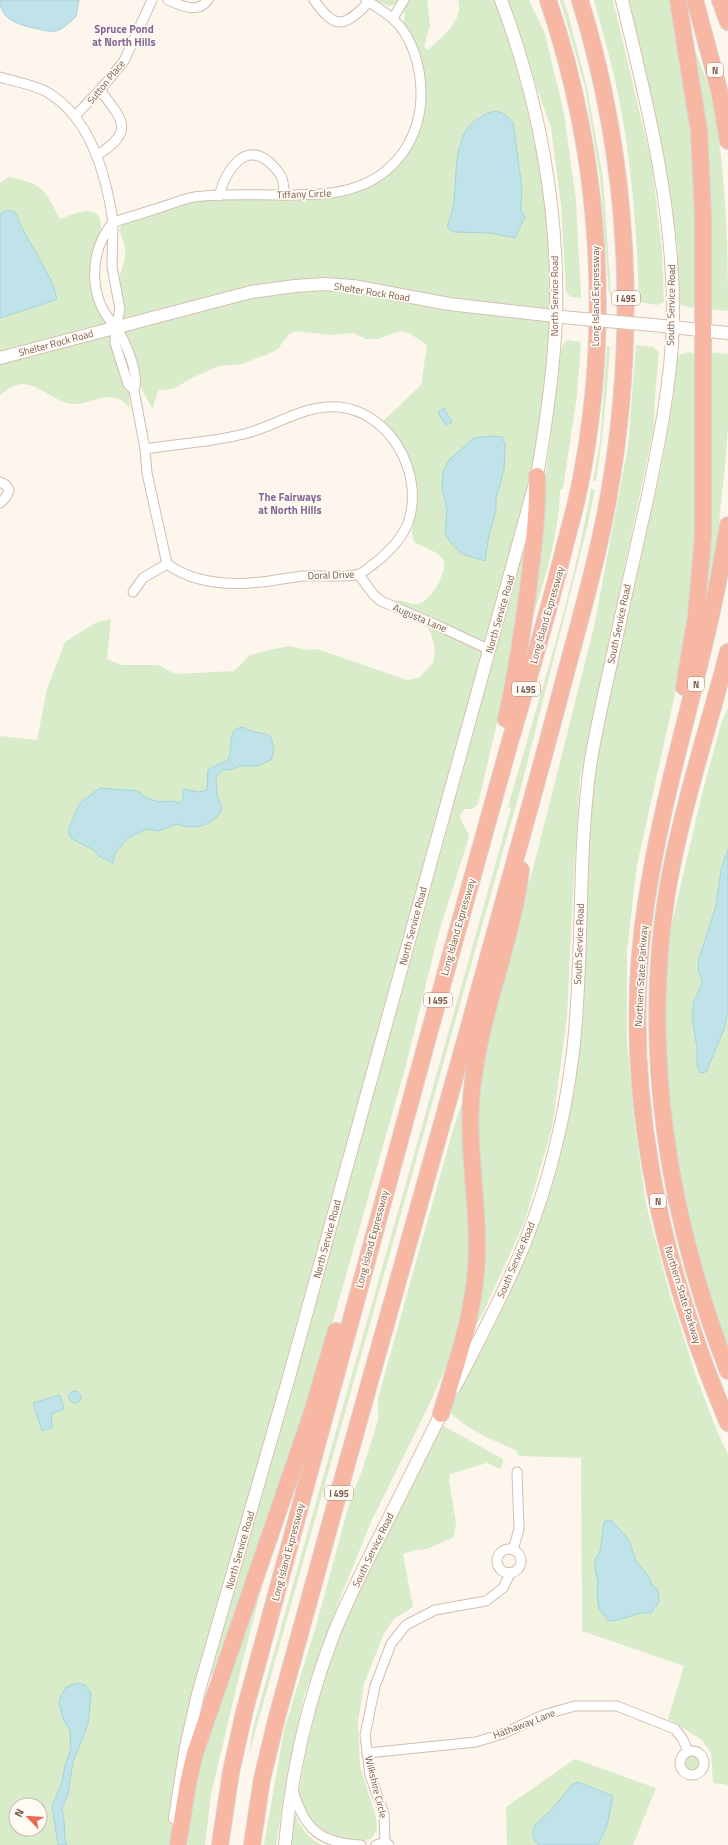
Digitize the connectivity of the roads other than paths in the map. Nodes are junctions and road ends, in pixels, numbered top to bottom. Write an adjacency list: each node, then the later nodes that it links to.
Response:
1 (152, 0): 17 (street, Sutton Place)
2 (168, 0): 3 (street)
3 (208, 0)
4 (314, 0): 13 (street)
5 (404, 0): 14 (street)
6 (501, 0): 24 (main road, North Service Road)
7 (548, 0): 42 (highway, Long Island Expressway / I 495)
8 (580, 0): 43 (highway, I 495)
9 (622, 0): 26 (main road, South Service Road)
10 (678, 0): 27 (highway)
11 (695, 0): 19 (highway, N)
12 (720, 0): 15 (highway)
13 (368, 1): 14 (street, Tiffany Circle)
14 (393, 18): 21 (street, Tiffany Circle)
15 (728, 22)
16 (0, 77): 18 (street)
17 (100, 90): 18 (street, Sutton Place); 20 (street)
18 (75, 116): 20 (street)
19 (728, 140)
20 (96, 156): 23 (street)
21 (284, 195): 22 (street, Tiffany Circle); 22 (street)
22 (219, 196): 23 (street, Tiffany Circle)
23 (113, 222): 25 (street); 25 (street)
24 (556, 316): 25 (main road, Shelter Rock Road); 26 (main road, Shelter Rock Road, bridge); 31 (main road, North Service Road)
25 (116, 327): 29 (main road, Shelter Rock Road); 30 (street)
26 (672, 327): 27 (main road, Shelter Rock Road); 47 (main road, South Service Road)
27 (709, 331): 28 (main road, Shelter Rock Road); 44 (highway)
28 (728, 333)
29 (0, 358)
30 (145, 449): 35 (street); 36 (street, Doral Drive)
31 (537, 476): 38 (main road, North Service Road); 42 (highway)
32 (0, 482): 33 (street)
33 (0, 503)
34 (728, 525): 44 (highway, Northern State Parkway / N)
35 (167, 564): 36 (street, Doral Drive); 37 (street)
36 (359, 575): 38 (street, Augusta Lane)
37 (133, 592)
38 (490, 650): 56 (main road, North Service Road)
39 (728, 652): 41 (highway, Northern State Parkway / N)
40 (728, 697): 41 (highway)
41 (697, 767): 46 (highway, Northern State Parkway / N)
42 (496, 792): 45 (highway, Long Island Expressway / I 495)
43 (528, 814): 47 (highway); 59 (highway, I 495)
44 (657, 842): 48 (highway, Northern State Parkway / N)
45 (380, 1208): 57 (highway); 58 (highway, Long Island Expressway / I 495)
46 (728, 1371)
47 (441, 1414): 54 (main road, South Service Road)
48 (728, 1423)
49 (517, 1472): 50 (street)
50 (513, 1550): 51 (street, Wilkshire Circle); 51 (street)
51 (510, 1572): 53 (street, Wilkshire Circle)
52 (688, 1751): 53 (street, Hathaway Lane)
53 (367, 1753): 55 (street, Wilkshire Circle)
54 (292, 1787): 60 (main road, South Service Road); 61 (street)
55 (387, 1843): 62 (street)
56 (172, 1845)
57 (178, 1845)
58 (220, 1845)
59 (252, 1845)
60 (285, 1845)
61 (361, 1845)
62 (376, 1845)

